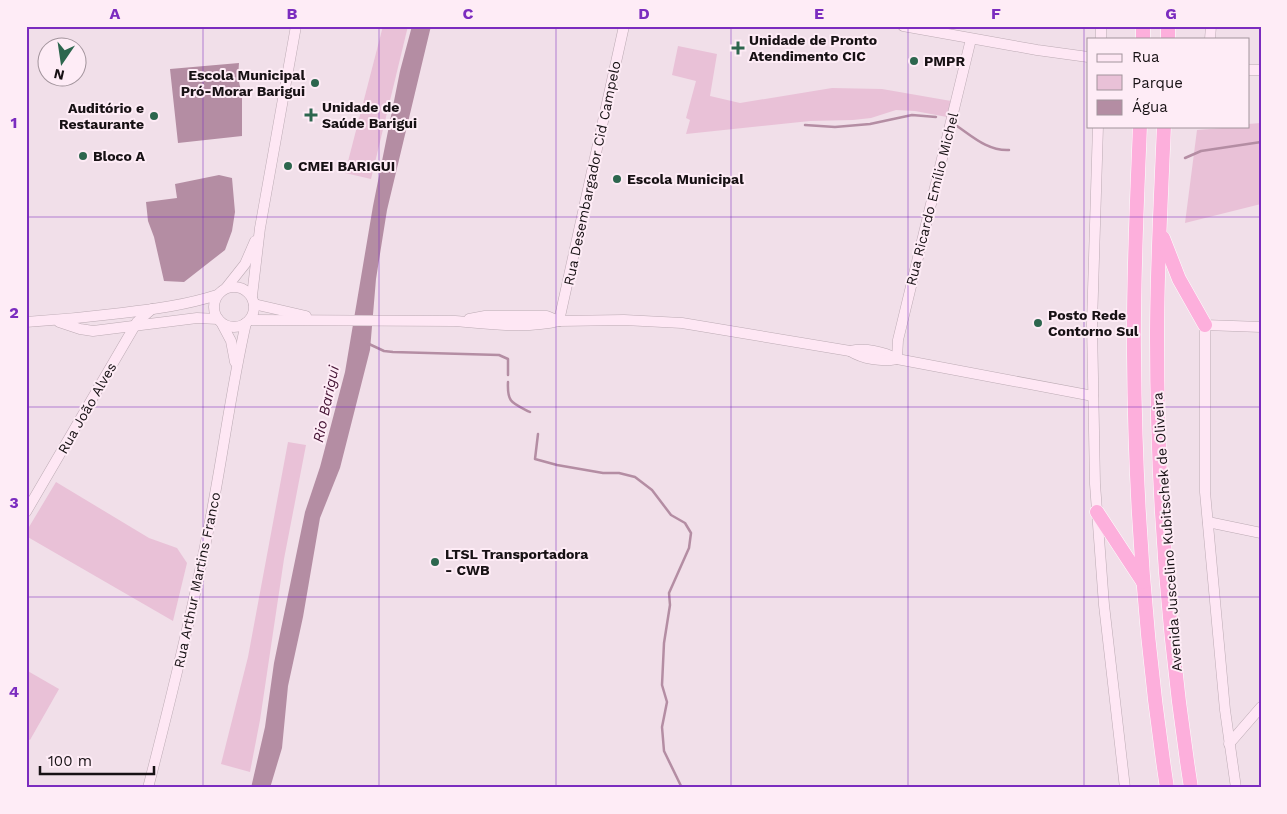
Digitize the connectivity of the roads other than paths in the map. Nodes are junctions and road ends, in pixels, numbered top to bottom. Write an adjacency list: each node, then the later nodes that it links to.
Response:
1 (296, 26): 9 (street)
2 (624, 26): 17 (street, Rua Desembargador Cid Campelo)
3 (903, 26): 4 (street)
4 (971, 38): 5 (street); 24 (street, Rua Ricardo Emílio Michel)
5 (1087, 57)
6 (1098, 128): 26 (street)
7 (1140, 128): 31 (highway)
8 (1164, 128): 10 (highway, Avenida Juscelino Kubitschek de Oliveira)
9 (260, 228): 11 (street); 13 (street)
10 (1160, 229): 21 (highway); 37 (highway, Avenida Juscelino Kubitschek de Oliveira)
11 (226, 288): 12 (street); 13 (street)
12 (217, 295): 14 (street); 18 (street)
13 (253, 300): 16 (street); 20 (street)
14 (152, 309): 15 (street); 22 (street, Rua João Alves)
15 (54, 320): 19 (street); 22 (street)
16 (324, 320): 17 (street); 20 (street)
17 (559, 320): 24 (street)
18 (220, 321): 20 (street); 22 (street); 25 (street, Rua Arthur Martins Franco)
19 (26, 322)
20 (248, 322): 25 (street, Rua Arthur Martins Franco)
21 (1205, 325): 23 (street); 29 (street)
22 (134, 327): 27 (street, Rua João Alves)
23 (1261, 327)
24 (896, 359): 26 (street)
25 (236, 370): 34 (street, Rua Arthur Martins Franco)
26 (1093, 396): 28 (street)
27 (26, 512)
28 (1097, 512): 31 (highway); 35 (street)
29 (1208, 522): 30 (street); 33 (street)
30 (1261, 534)
31 (1143, 583): 36 (highway)
32 (1261, 707): 33 (street)
33 (1229, 744): 38 (street)
34 (148, 788)
35 (1125, 788)
36 (1167, 788)
37 (1191, 788)
38 (1236, 788)

